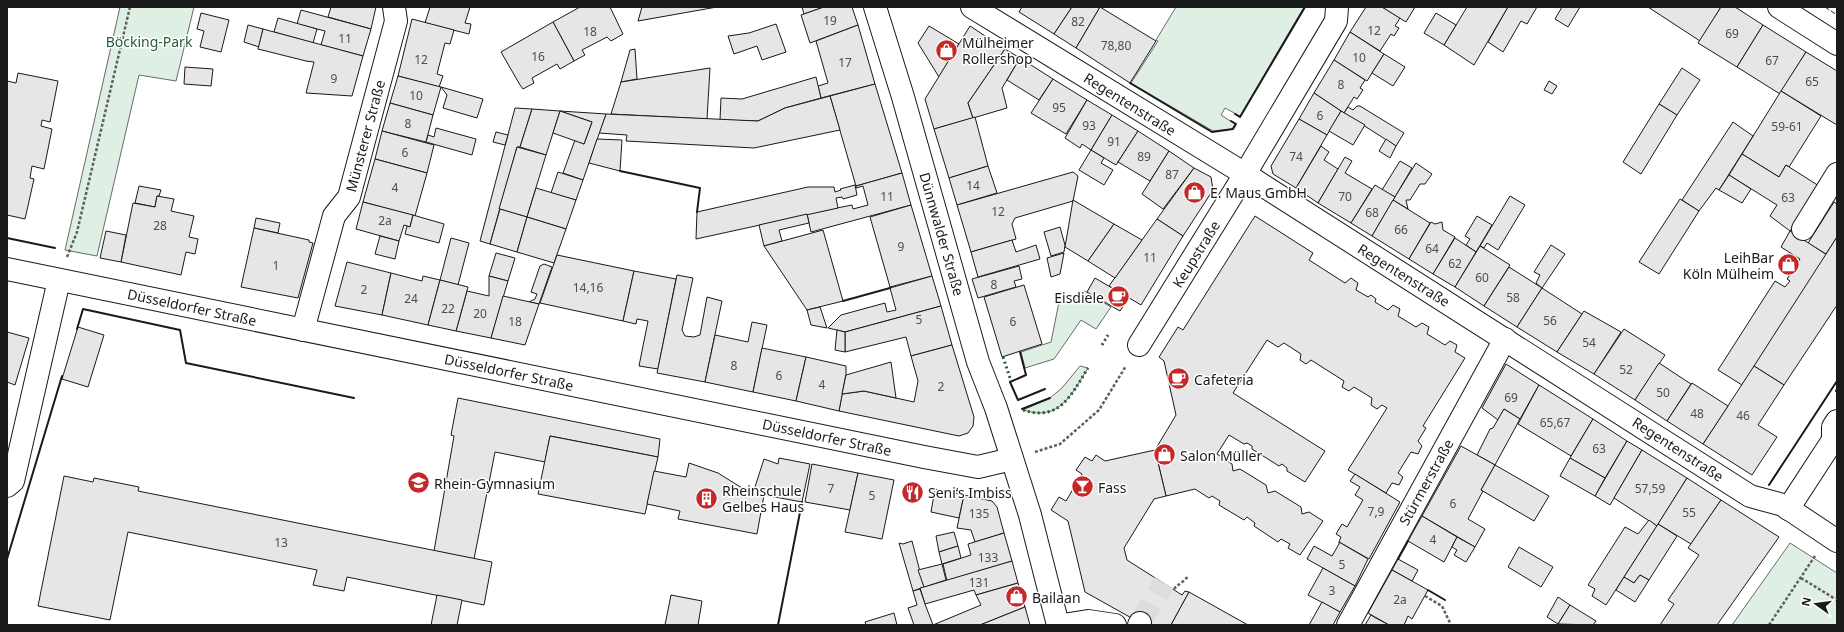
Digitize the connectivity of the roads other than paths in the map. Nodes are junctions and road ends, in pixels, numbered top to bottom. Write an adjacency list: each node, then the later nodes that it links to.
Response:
1 (394, 7): 12 (street, Münsterer Straße)
2 (875, 7): 16 (street, Dünnwalder Straße)
3 (972, 7): 7 (street, Regentenstraße)
4 (1337, 7): 7 (street, Keupstraße)
5 (1779, 7): 6 (street)
6 (1837, 44)
7 (1245, 174): 13 (street, Regentenstraße); 14 (street, Keupstraße)
8 (1837, 174): 9 (street)
9 (1803, 229)
10 (7, 269): 11 (street, Düsseldorfer Straße)
11 (59, 280): 12 (street, Düsseldorfer Straße); 17 (street)
12 (303, 330): 16 (street, Düsseldorfer Straße)
13 (1505, 339): 18 (street, Regentenstraße); 23 (street, Stürmerstraße)
14 (1139, 345)
15 (1837, 421): 18 (street)
16 (1012, 459): 21 (street, Dünnwalder Straße)
17 (7, 486)
18 (1788, 509): 19 (street, Regentenstraße)
19 (1833, 538)
20 (1113, 624): 22 (street)
21 (1058, 625)
22 (1063, 625)
23 (1348, 625)

